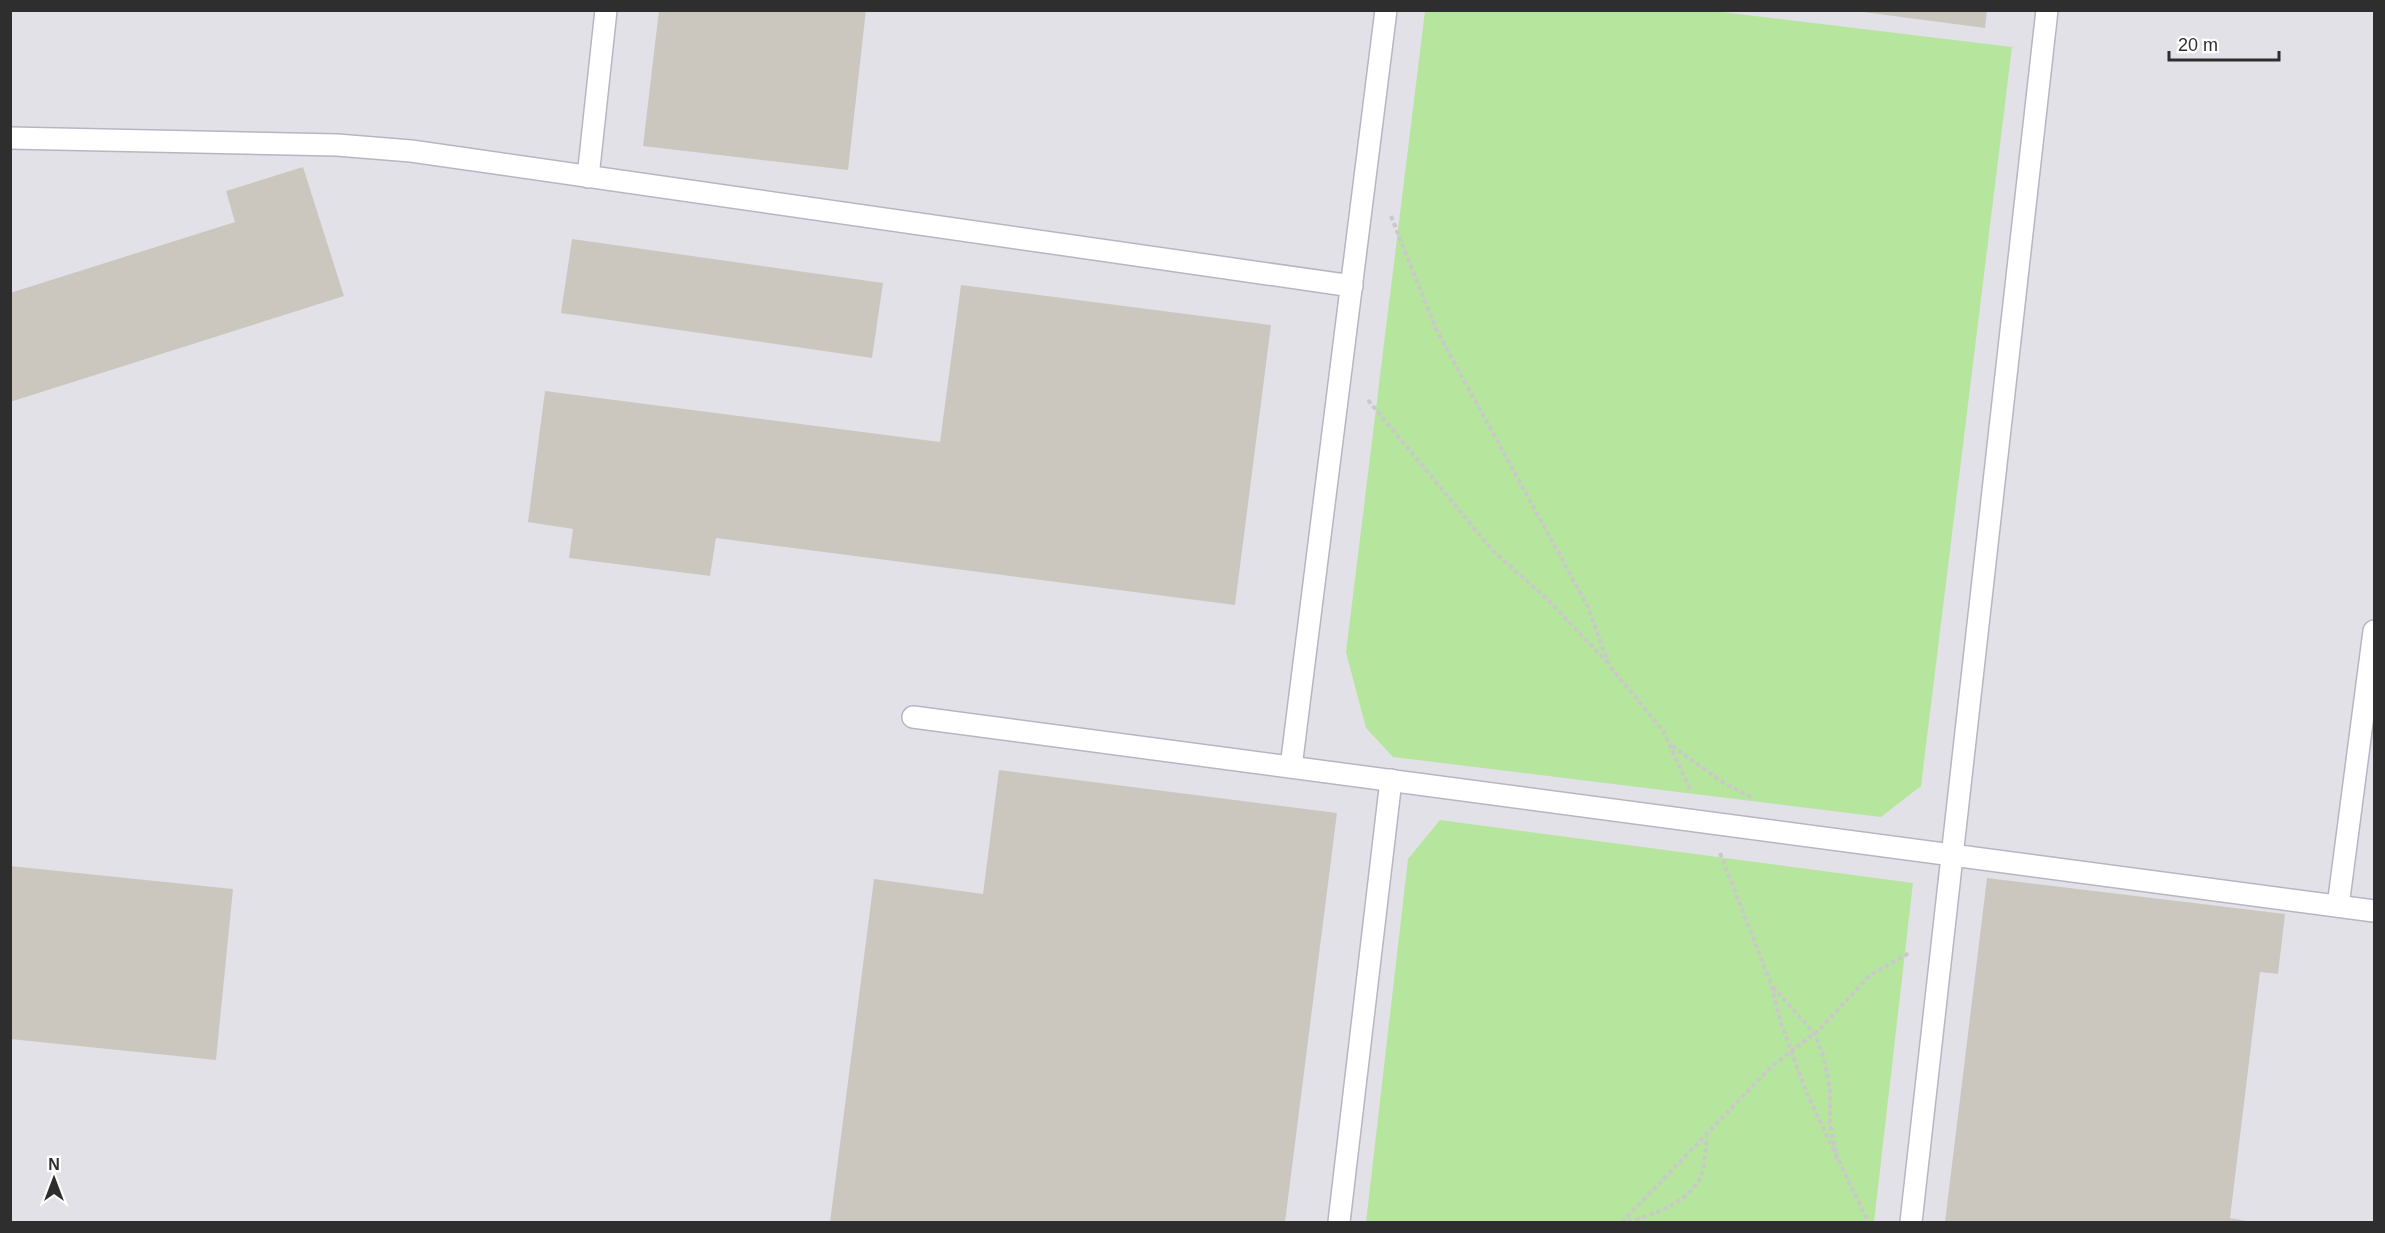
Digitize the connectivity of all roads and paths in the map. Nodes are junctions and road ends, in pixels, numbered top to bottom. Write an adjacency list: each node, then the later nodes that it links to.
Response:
1 (606, 10): 5 (lane)
2 (1386, 10): 7 (lane)
3 (2048, 10): 15 (lane)
4 (10, 138): 5 (lane)
5 (588, 177): 7 (lane)
6 (1389, 212): 10 (path)
7 (1352, 286): 8 (lane)
8 (1341, 369): 10 (path); 12 (lane)
9 (2374, 631): 16 (lane)
10 (1610, 665): 14 (path)
11 (913, 717): 12 (lane)
12 (1292, 766): 13 (lane)
13 (1391, 780): 14 (lane); 24 (lane)
14 (1706, 822): 15 (lane); 19 (path)
15 (1952, 855): 16 (lane); 18 (lane)
16 (2338, 906): 17 (lane)
17 (2374, 911)
18 (1942, 939): 20 (path); 28 (lane)
19 (1771, 984): 20 (path); 21 (path)
20 (1815, 1034): 21 (path); 23 (path)
21 (1791, 1052): 22 (path); 23 (path)
22 (1707, 1137): 25 (path); 26 (path)
23 (1839, 1165): 27 (path)
24 (1339, 1222)
25 (1622, 1222)
26 (1628, 1222)
27 (1868, 1222)
28 (1911, 1222)

